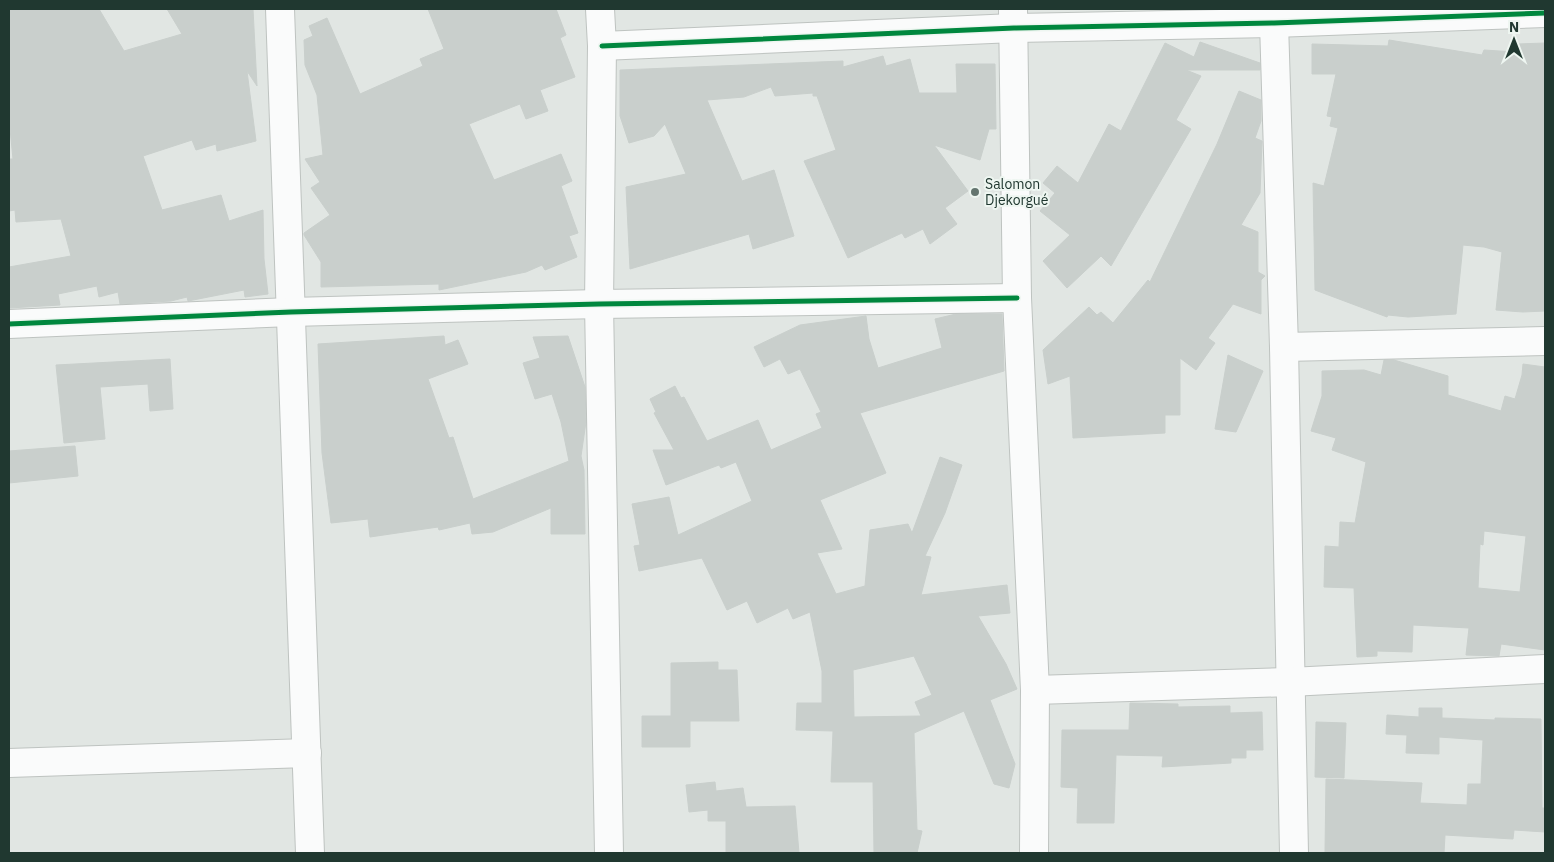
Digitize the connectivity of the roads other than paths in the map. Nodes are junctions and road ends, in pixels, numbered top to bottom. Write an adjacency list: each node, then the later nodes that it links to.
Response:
1 (280, 9): 9 (street)
2 (600, 9): 6 (street)
3 (1545, 13): 5 (street)
4 (1014, 18): 5 (street); 6 (street); 7 (street)
5 (1274, 23): 12 (street)
6 (602, 46): 8 (street)
7 (1017, 298): 8 (street); 15 (street)
8 (599, 304): 9 (street); 19 (street)
9 (291, 312): 10 (street); 16 (street)
10 (9, 324)
11 (1545, 341): 12 (street)
12 (1284, 347): 14 (street)
13 (1545, 669): 14 (street)
14 (1290, 682): 15 (street); 21 (street)
15 (1035, 690): 20 (street)
16 (308, 753): 17 (street); 18 (street)
17 (9, 763)
18 (310, 853)
19 (609, 853)
20 (1034, 853)
21 (1294, 853)

